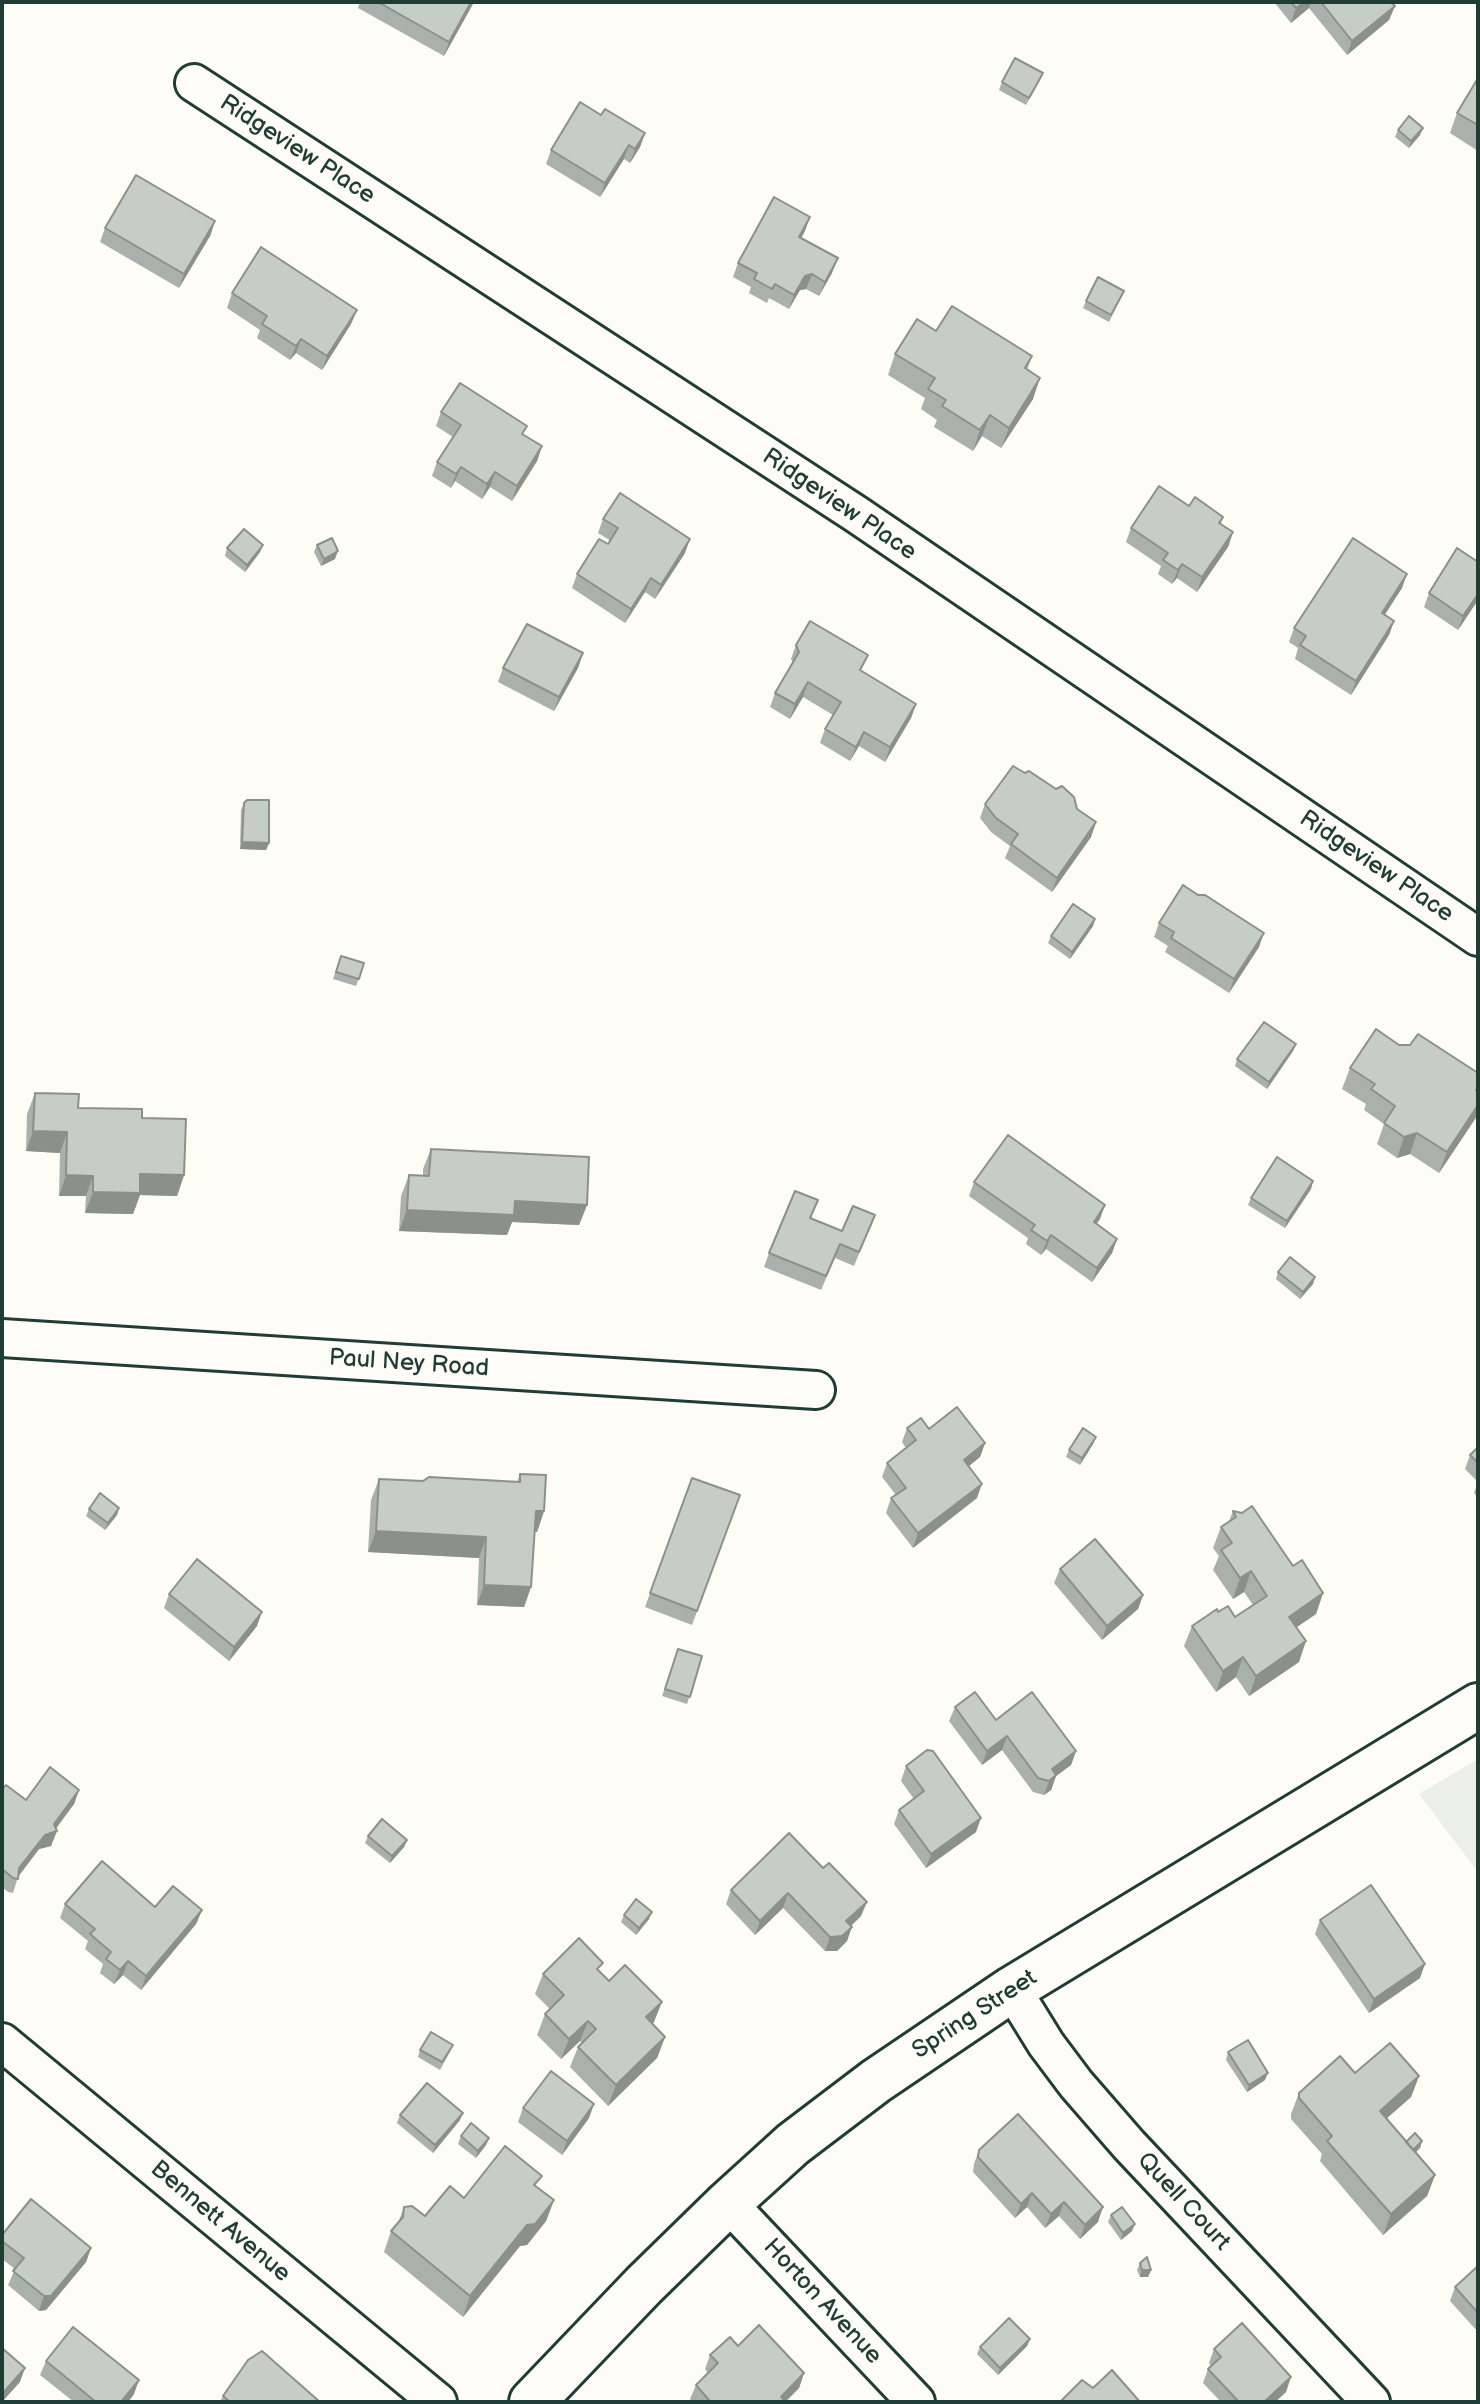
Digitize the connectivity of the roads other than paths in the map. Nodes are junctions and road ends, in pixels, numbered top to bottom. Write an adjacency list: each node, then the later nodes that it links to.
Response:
1 (194, 83): 2 (street, Ridgeview Place)
2 (1478, 937)
3 (2, 1338): 4 (street, Paul Ney Road)
4 (816, 1390)
5 (1478, 1706): 6 (street, Spring Street)
6 (1012, 1989): 8 (street, Spring Street); 12 (street, Quell Court)
7 (2, 2042): 9 (street, Bennett Avenue)
8 (728, 2203): 10 (street, Spring Street); 11 (street, Horton Avenue)
9 (438, 2402)
10 (532, 2402)
11 (916, 2402)
12 (1371, 2402)

